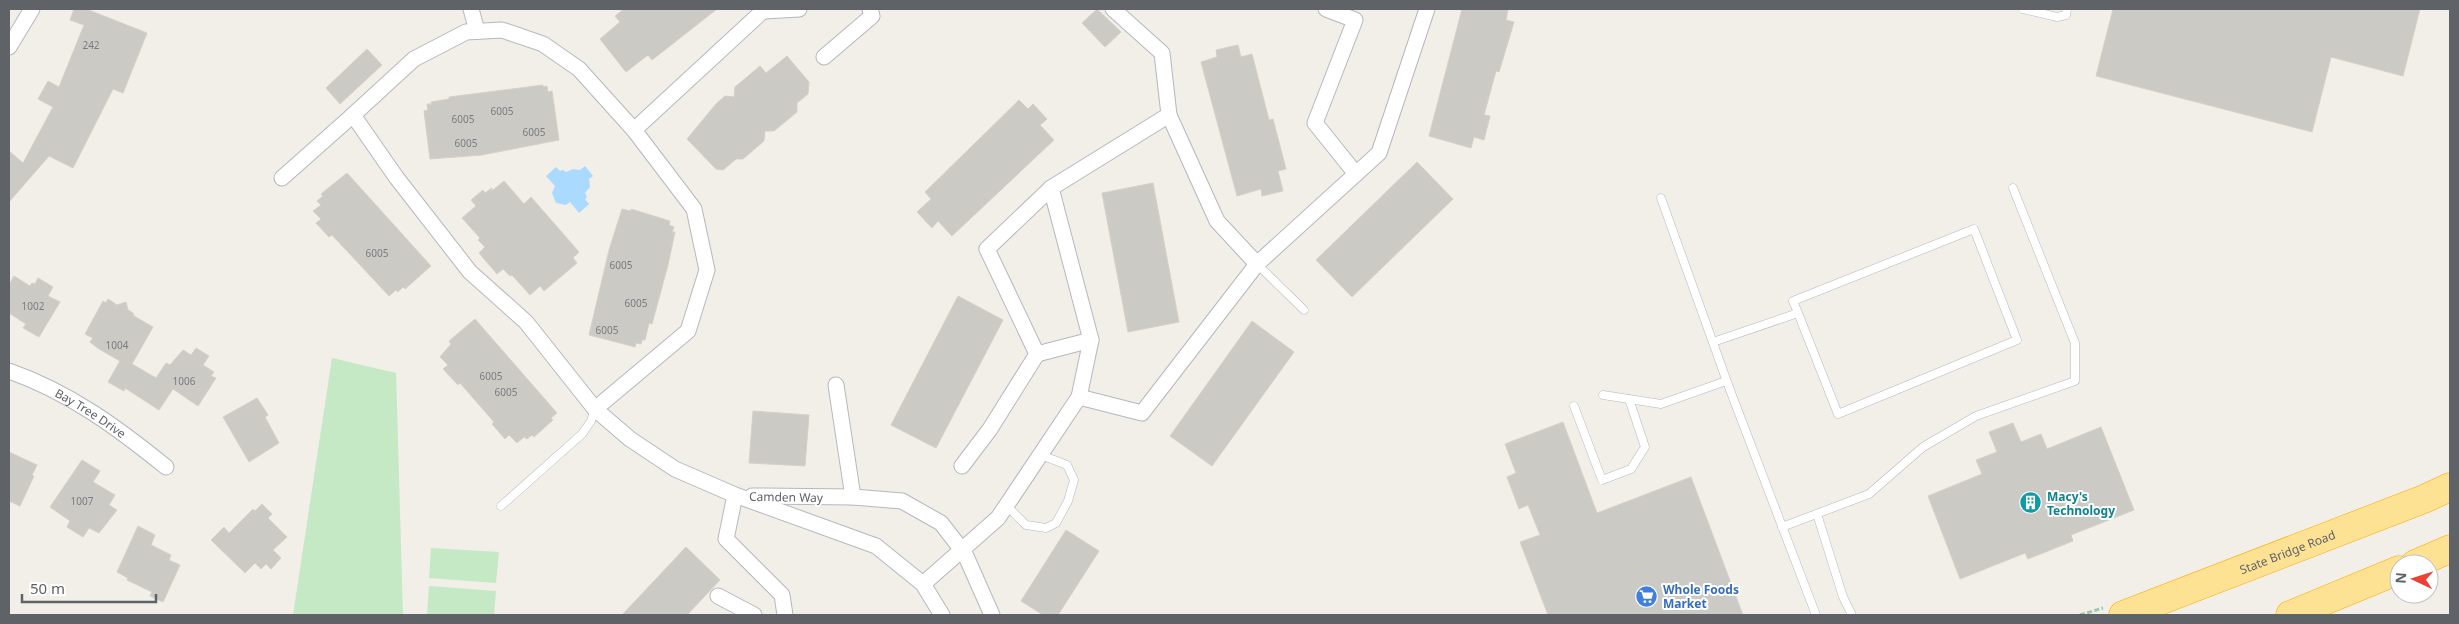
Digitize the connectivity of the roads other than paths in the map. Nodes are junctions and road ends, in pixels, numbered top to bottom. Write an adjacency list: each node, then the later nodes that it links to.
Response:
1 (32, 9): 13 (street)
2 (471, 9): 12 (street)
3 (799, 9): 10 (street)
4 (870, 9): 14 (street)
5 (1113, 9): 16 (street)
6 (1326, 9): 11 (street)
7 (1427, 9): 18 (street)
8 (2023, 9): 9 (lane)
9 (2067, 9)
10 (765, 10): 17 (street)
11 (1358, 14): 18 (street)
12 (477, 31): 15 (street); 17 (street)
13 (9, 47)
14 (824, 57)
15 (353, 115): 19 (street); 36 (street)
16 (1169, 115): 20 (street); 23 (street)
17 (634, 130): 36 (street)
18 (1356, 174): 23 (street)
19 (282, 178)
20 (1051, 188): 26 (street); 28 (street)
21 (2013, 188): 45 (lane)
22 (1661, 198): 27 (lane)
23 (1257, 264): 24 (lane); 33 (street)
24 (1304, 310)
25 (1798, 313): 25 (lane); 27 (lane)
26 (1091, 340): 28 (street); 33 (street)
27 (1713, 342): 30 (lane)
28 (1037, 354): 38 (street)
29 (9, 371): 39 (street, Bay Tree Drive)
30 (1726, 381): 34 (lane); 46 (lane)
31 (836, 385): 42 (street)
32 (1603, 395): 34 (lane)
33 (1079, 397): 37 (street)
34 (1628, 399): 35 (lane)
35 (1574, 406)
36 (595, 408): 41 (street); 43 (lane)
37 (1042, 454): 44 (street); 44 (lane)
38 (962, 466)
39 (166, 467)
40 (2450, 486): 57 (highway, State Bridge Road)
41 (735, 495): 42 (street, Camden Way); 49 (street, Camden Way); 52 (street)
42 (853, 497): 47 (street, Camden Way)
43 (501, 506)
44 (1006, 506): 47 (street)
45 (1817, 514): 46 (lane); 56 (lane)
46 (1782, 527): 55 (lane)
47 (961, 550): 49 (street); 54 (street, Camden Way)
48 (2389, 574): 58 (highway)
49 (923, 584): 53 (street, Camden Way)
50 (718, 596): 51 (street)
51 (743, 613)
52 (785, 615)
53 (942, 615)
54 (992, 615)
55 (1816, 615)
56 (1852, 615)
57 (2123, 615)
58 (2290, 615)

